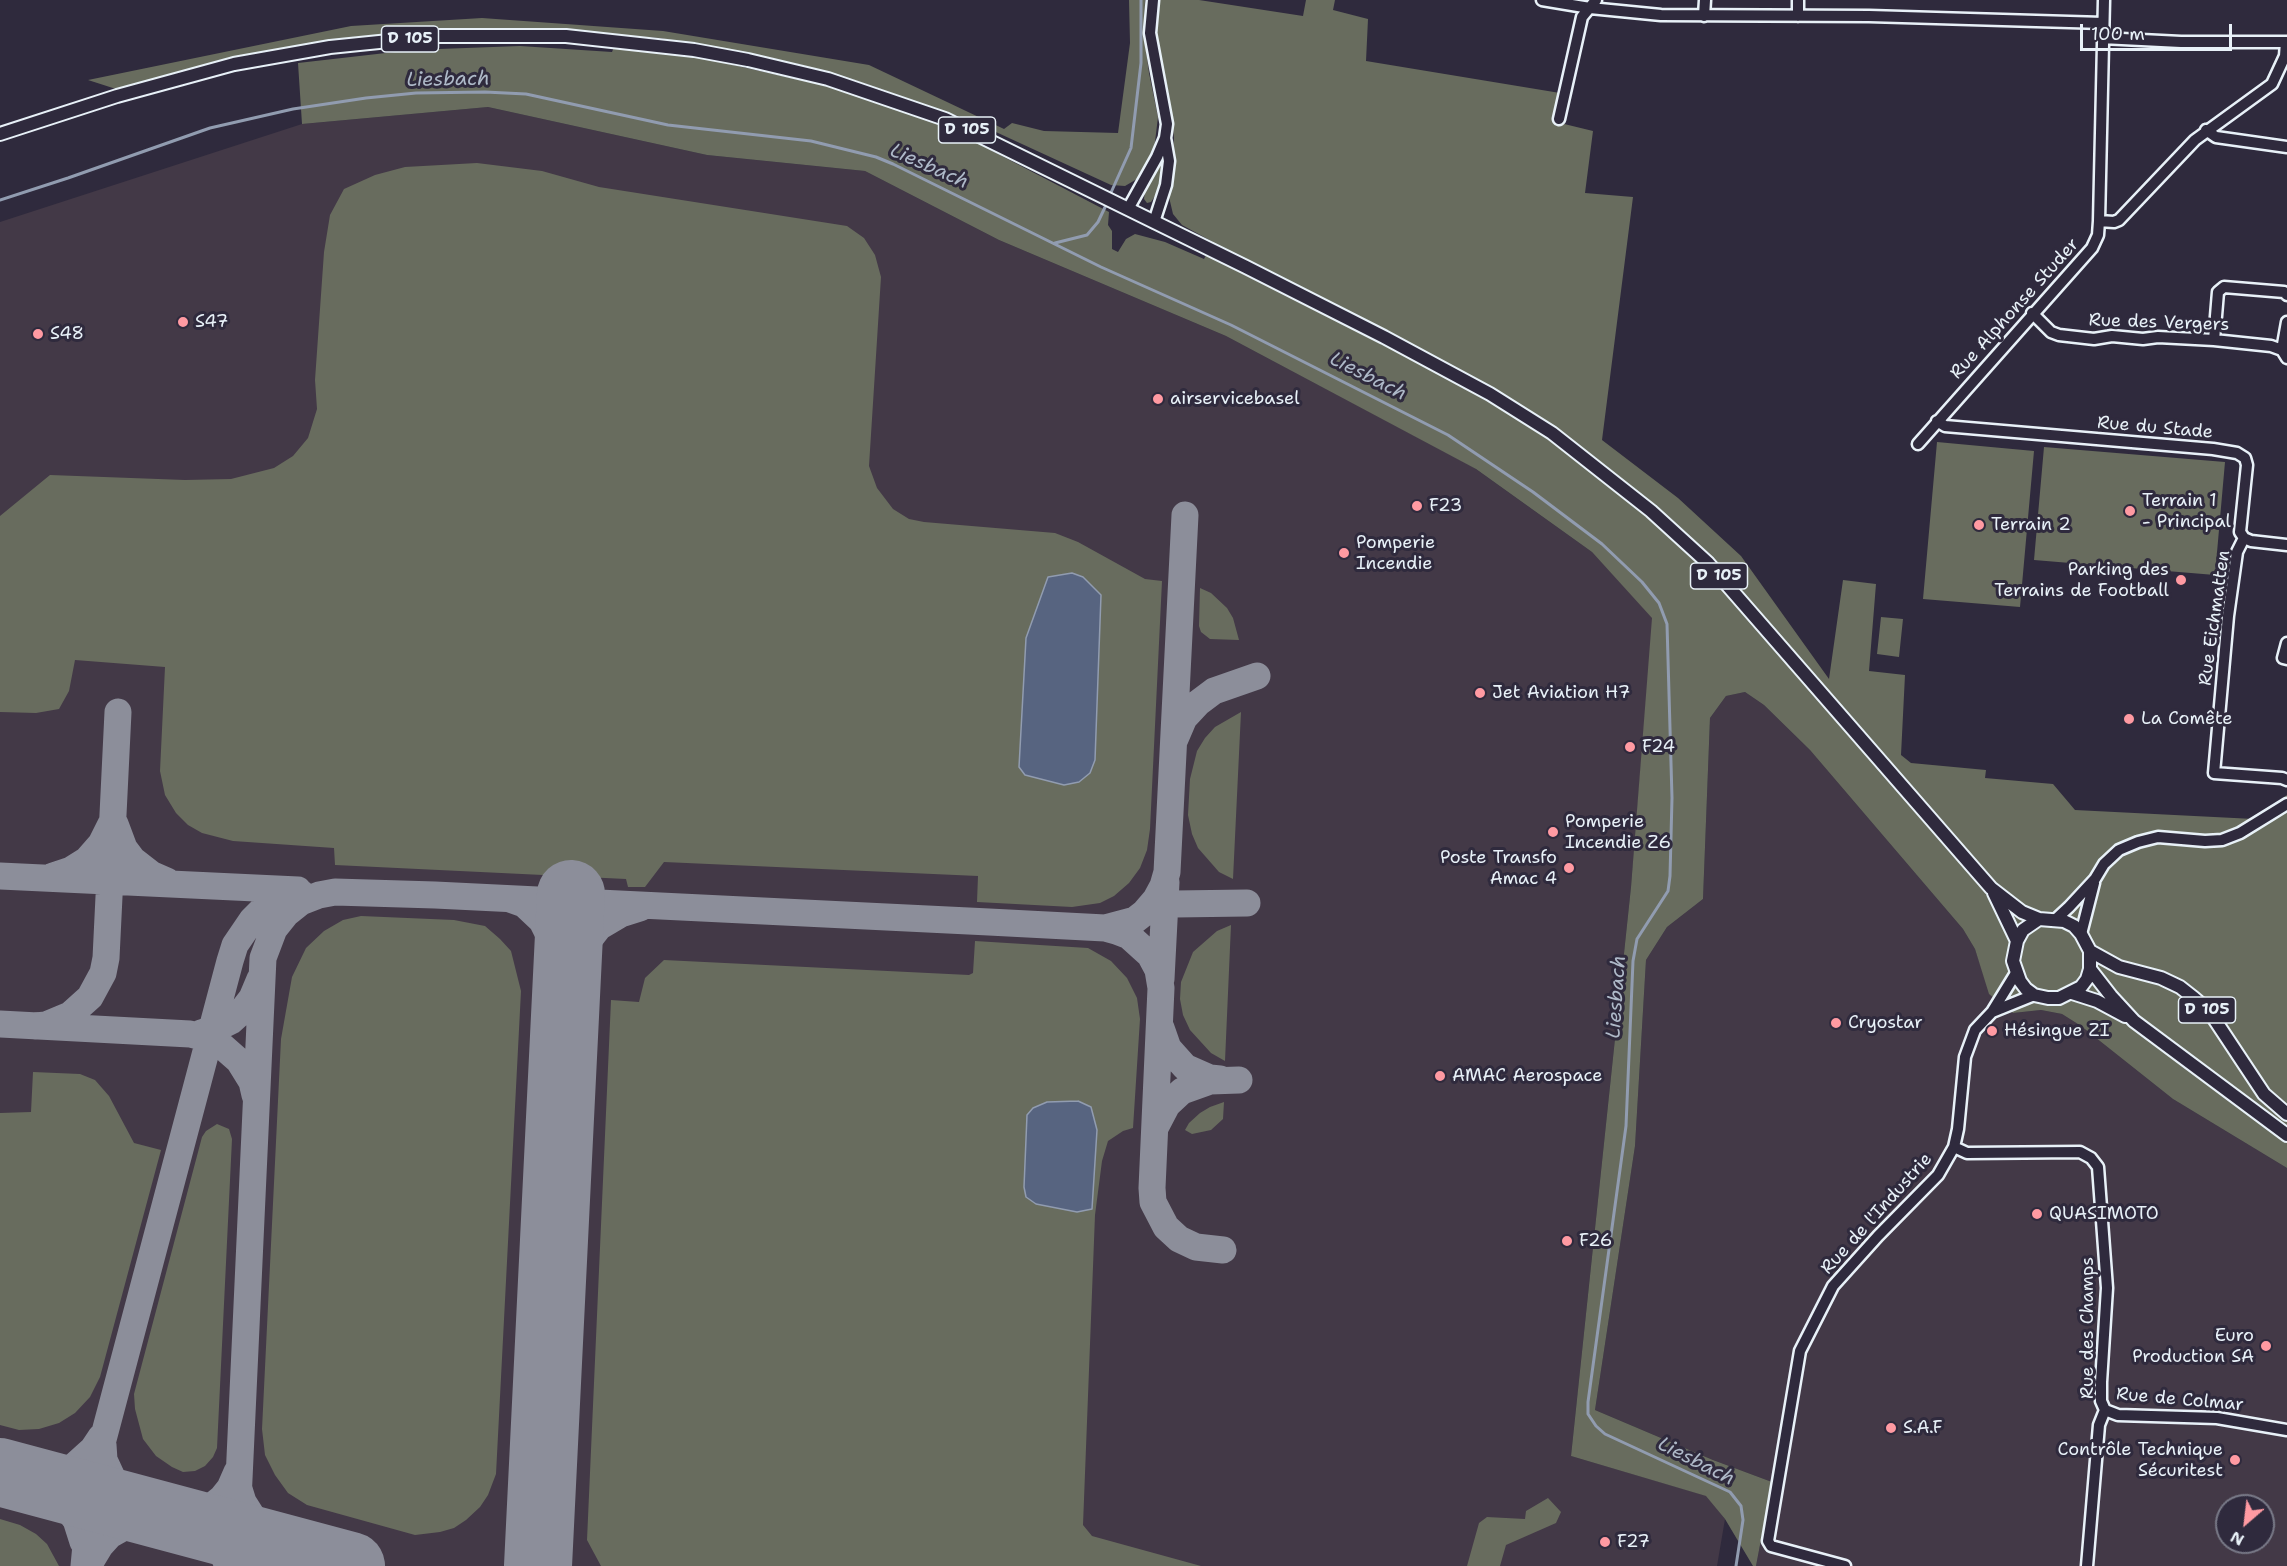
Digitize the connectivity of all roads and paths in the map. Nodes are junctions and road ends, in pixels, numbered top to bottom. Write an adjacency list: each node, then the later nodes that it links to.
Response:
1 (1153, 0): 15 (street)
2 (1542, 0): 6 (street)
3 (1705, 0): 7 (street)
4 (1797, 0): 8 (street)
5 (2104, 0): 9 (street, Rue Alphonse Studer)
6 (1593, 4): 7 (street); 12 (street)
7 (1704, 16): 8 (street)
8 (1798, 16): 9 (street)
9 (2103, 23): 10 (street, Rue Alphonse Studer)
10 (2102, 38): 11 (street); 18 (street, Rue Alphonse Studer)
11 (2286, 42): 13 (street)
12 (1559, 119)
13 (2206, 130): 16 (street); 18 (street)
14 (0, 134): 17 (main road, D 105)
15 (1165, 138): 17 (street); 19 (street)
16 (2287, 147)
17 (1123, 206): 19 (main road, D 105)
18 (2099, 220): 21 (street, Rue Alphonse Studer)
19 (1154, 222): 34 (main road, D 105)
20 (2287, 296): 23 (street)
21 (2032, 313): 23 (street, Rue des Vergers); 25 (street, Rue Alphonse Studer)
22 (2287, 322): 24 (street)
23 (2214, 340): 24 (street, Rue des Vergers)
24 (2285, 354)
25 (1937, 421): 26 (street, Rue Alphonse Studer); 27 (street, Rue du Stade)
26 (1918, 444)
27 (2244, 538): 28 (street); 31 (street, Rue Eichmatten)
28 (2287, 545)
29 (2287, 643): 30 (street)
30 (2287, 659)
31 (2287, 780)
32 (2287, 804): 33 (street)
33 (2094, 879): 36 (street); 37 (street)
34 (1991, 888): 35 (main road, D 105); 38 (main road, D 105)
35 (2039, 919): 36 (main road); 38 (main road)
36 (2055, 920): 37 (main road)
37 (2081, 934): 39 (main road)
38 (2017, 941): 41 (main road)
39 (2090, 951): 40 (main road); 46 (main road, D 105)
40 (2090, 969): 42 (main road); 45 (main road, D 105)
41 (2016, 973): 43 (main road); 44 (street, Rue de l'Industrie)
42 (2072, 993): 43 (main road); 45 (main road, D 105)
43 (2034, 995): 44 (street, Rue de l'Industrie)
44 (1992, 1012): 48 (street, Rue de l'Industrie)
45 (2134, 1021): 47 (main road, D 105)
46 (2287, 1114)
47 (2287, 1135)
48 (1954, 1147): 49 (street, Rue des Champs); 51 (street, Rue de l'Industrie)
49 (2105, 1410): 50 (street, Rue de Colmar); 52 (street, Rue des Champs)
50 (2287, 1430)
51 (1845, 1566)
52 (2087, 1566)

